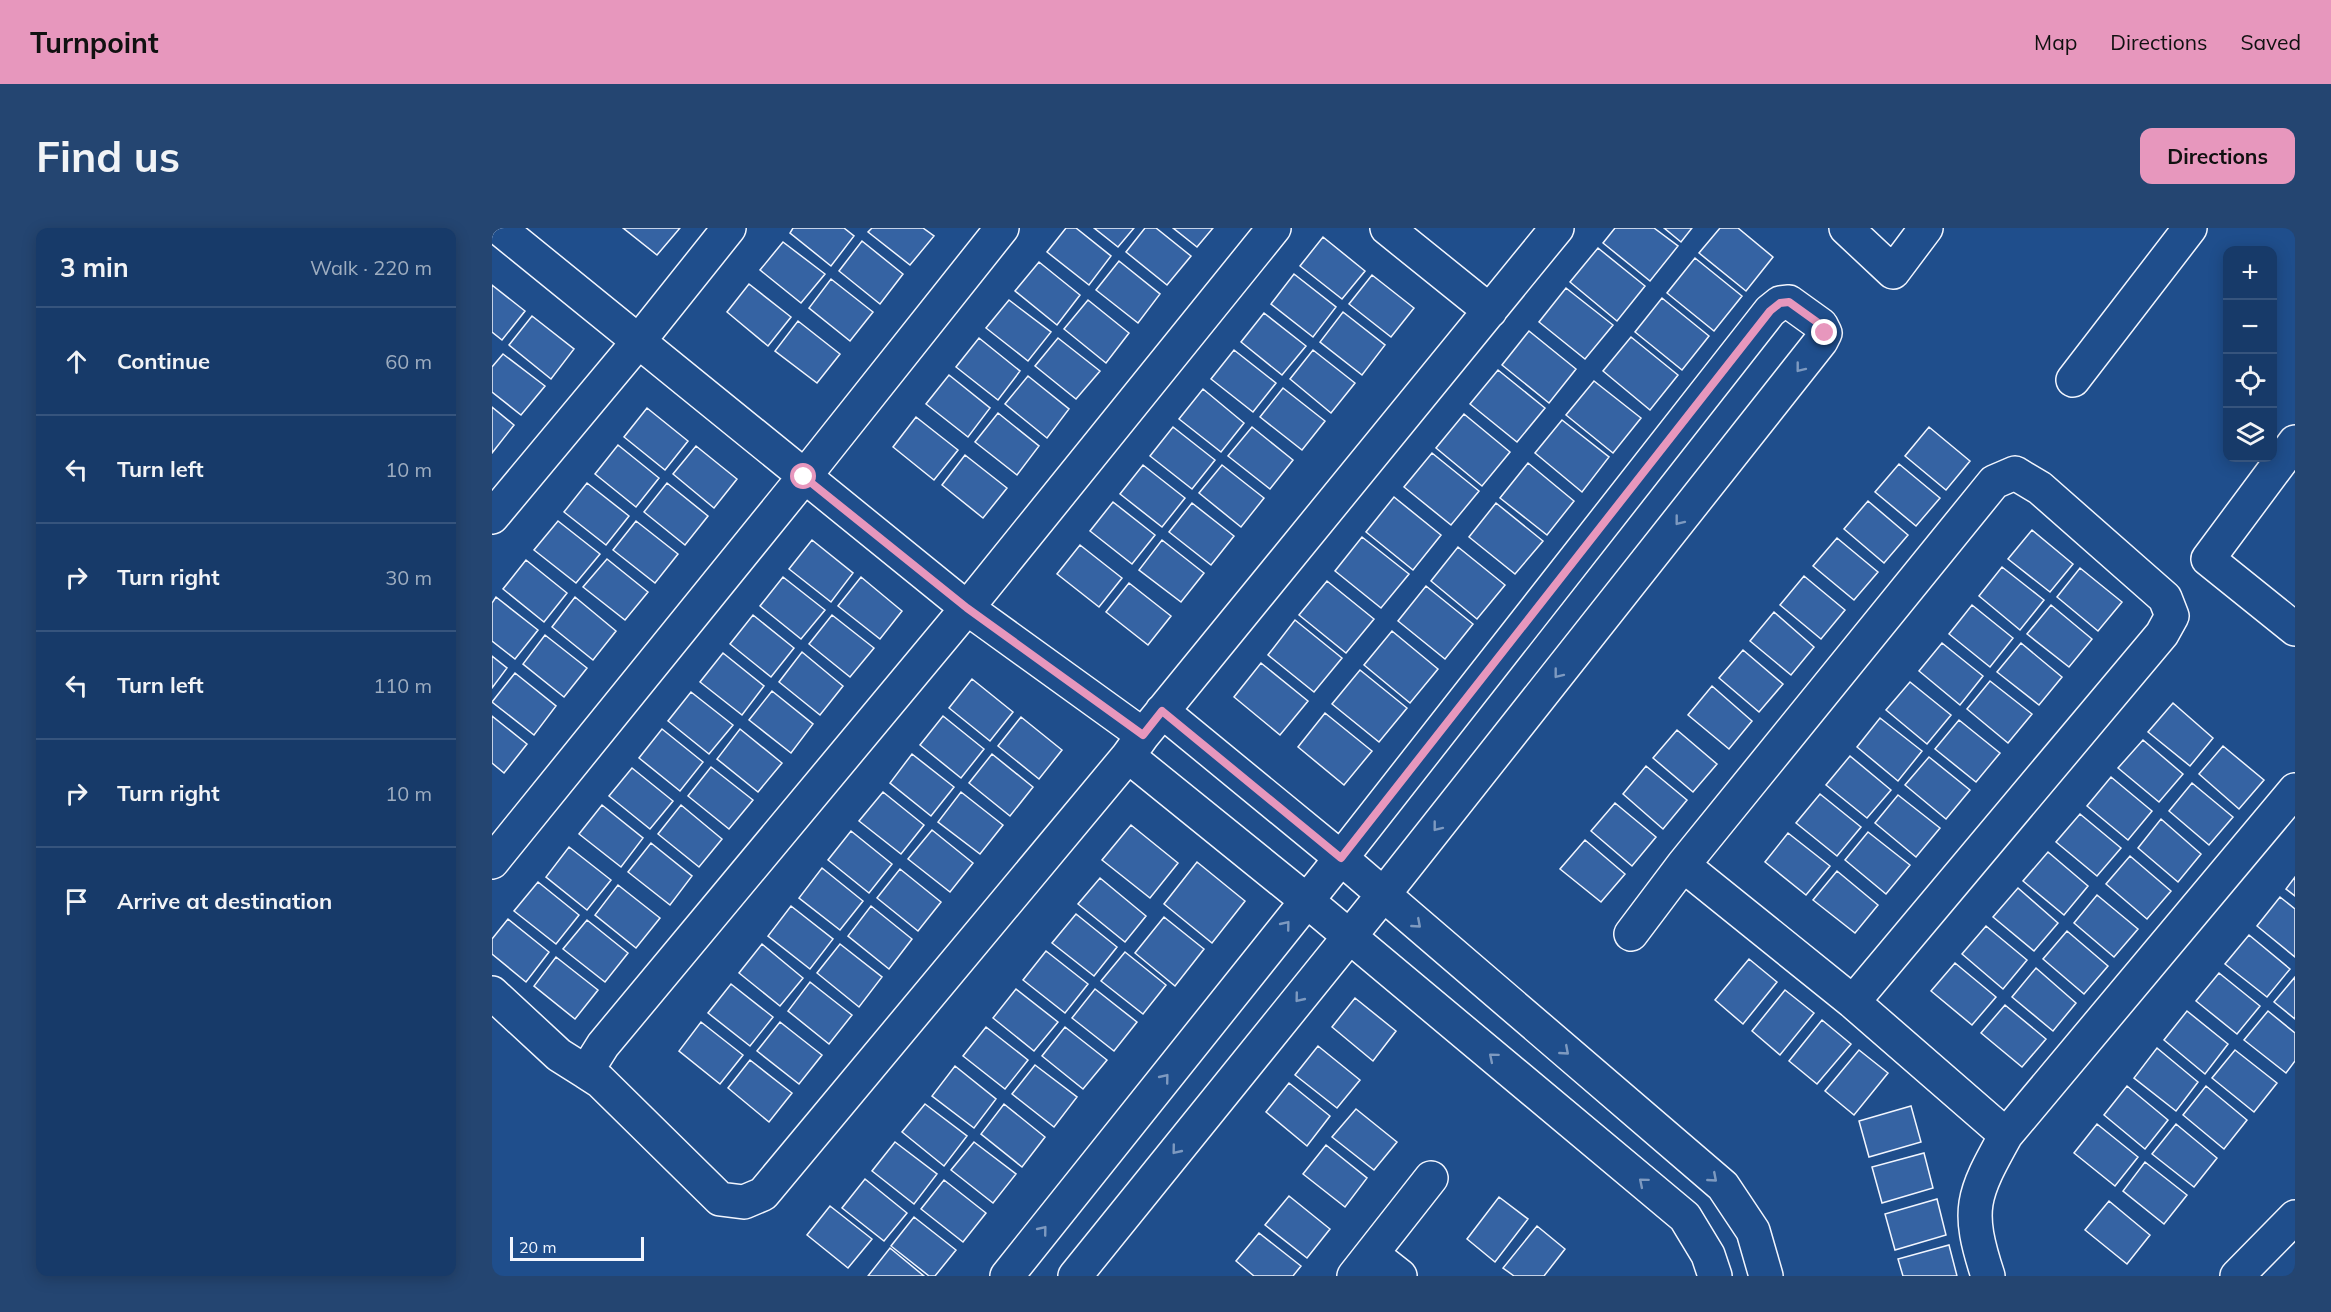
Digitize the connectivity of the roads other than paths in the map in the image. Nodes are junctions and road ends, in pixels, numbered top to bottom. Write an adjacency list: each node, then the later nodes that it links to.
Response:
1 (499, 228): 11 (street)
2 (729, 228): 11 (street)
3 (1002, 228): 14 (street)
4 (1274, 228): 16 (street)
5 (1387, 228): 10 (street)
6 (1557, 228): 10 (street)
7 (1846, 228): 8 (street)
8 (1926, 228)
9 (2190, 228): 12 (street)
10 (1490, 311): 18 (street)
11 (638, 342): 14 (street); 15 (street)
12 (2073, 380)
13 (2295, 442): 17 (street)
14 (804, 477): 16 (street); 21 (street)
15 (492, 517)
16 (967, 608): 18 (street); 29 (street)
17 (2295, 629)
18 (1144, 734): 20 (street); 24 (street); 29 (street)
19 (2295, 790): 30 (street)
20 (1341, 858): 23 (street); 23 (street, one-way to 23); 24 (street)
21 (492, 862)
22 (1683, 865): 25 (street); 28 (street); 28 (street)
23 (1383, 895): 26 (street); 38 (street, one-way to 38)
24 (1306, 900): 26 (street); 34 (street, one-way to 24)
25 (1631, 934)
26 (1348, 936): 35 (street, one-way to 35); 37 (street, one-way to 26)
27 (492, 993): 29 (street)
28 (1854, 1002): 30 (street)
29 (586, 1072)
30 (2006, 1135): 39 (street)
31 (1431, 1178): 33 (street)
32 (2295, 1217): 40 (street)
33 (1363, 1265): 36 (street)
34 (1007, 1276)
35 (1075, 1276)
36 (1400, 1276)
37 (1715, 1276)
38 (1766, 1276)
39 (1988, 1276)
40 (2237, 1276)

